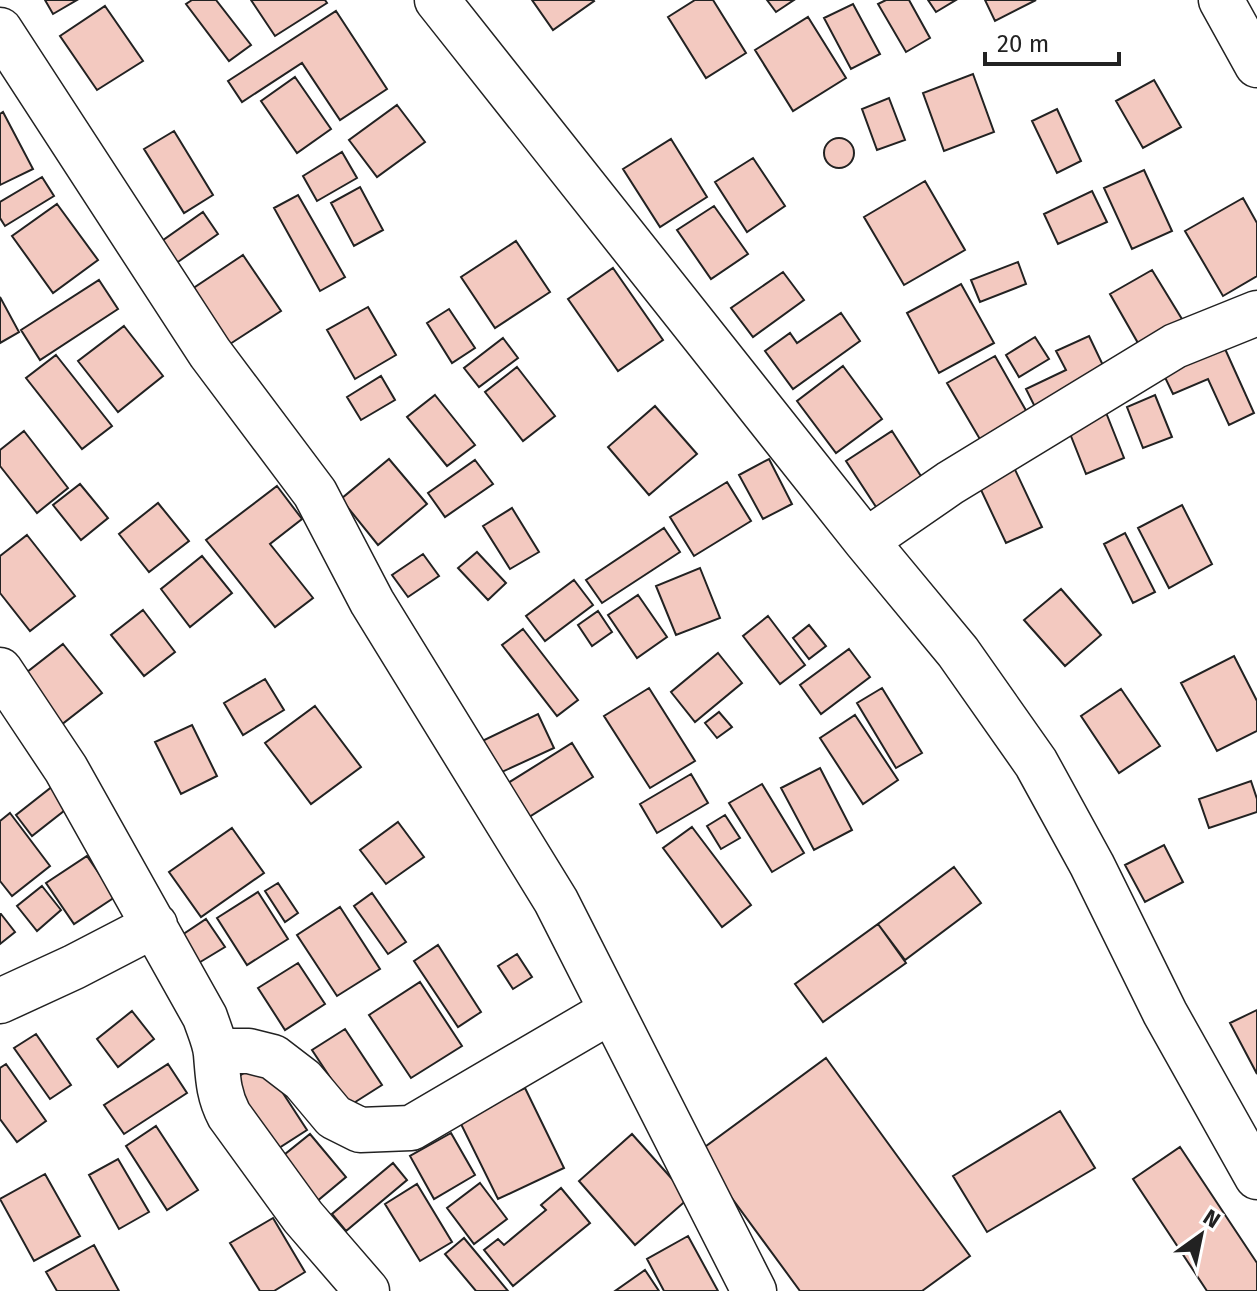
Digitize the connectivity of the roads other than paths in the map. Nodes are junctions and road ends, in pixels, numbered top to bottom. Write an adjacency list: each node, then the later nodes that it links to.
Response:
1 (437, 0): 6 (street)
2 (1221, 0): 4 (street)
3 (0, 30): 10 (street)
4 (1257, 65)
5 (1257, 313): 6 (street)
6 (866, 541): 12 (street)
7 (0, 670): 8 (street)
8 (155, 925): 9 (street); 11 (street)
9 (0, 1001)
10 (611, 1011): 11 (street); 14 (street)
11 (216, 1051): 13 (street)
12 (1257, 1177)
13 (367, 1291)
14 (754, 1291)

